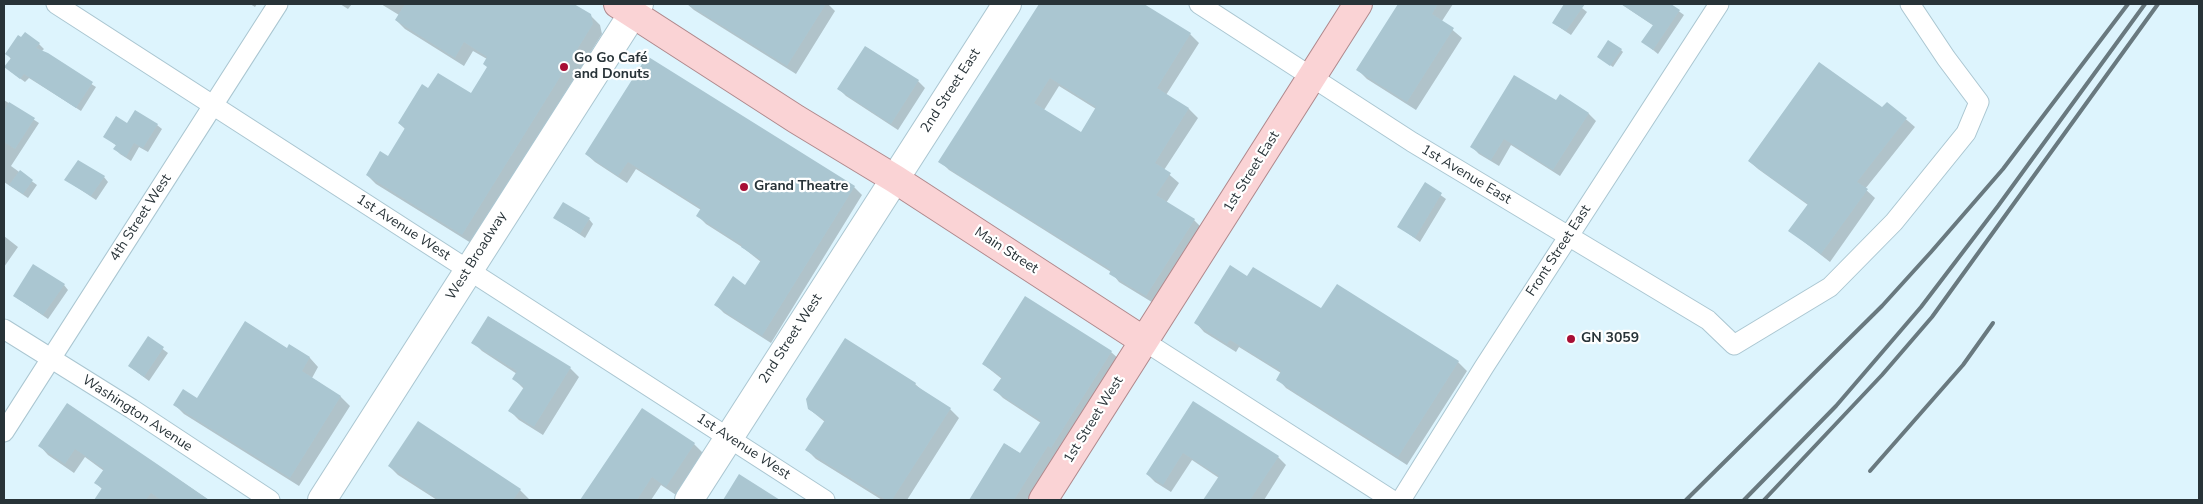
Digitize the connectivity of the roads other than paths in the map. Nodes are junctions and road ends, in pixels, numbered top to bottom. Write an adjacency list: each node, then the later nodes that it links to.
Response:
1 (56, 4): 10 (street, 1st Avenue West)
2 (278, 4): 10 (street, 4th Street West)
3 (1007, 4): 11 (street, 2nd Street East)
4 (1199, 4): 9 (street, 1st Avenue East)
5 (1358, 4): 9 (main road, 1st Street East)
6 (1720, 4): 12 (street, Front Street East)
7 (1910, 4): 12 (street, 1st Avenue East)
8 (630, 7): 11 (main road, Main Street); 13 (street, West Broadway)
9 (1311, 78): 12 (street, 1st Avenue East); 15 (main road, 1st Street East)
10 (213, 105): 13 (street, 1st Avenue West); 16 (street, 4th Street West)
11 (895, 179): 15 (main road, Main Street); 18 (street, 2nd Street West)
12 (1568, 238): 25 (street, Front Street East)
13 (468, 270): 18 (street, 1st Avenue West); 20 (street, West Broadway)
14 (4, 329): 16 (street, Washington Avenue)
15 (1144, 341): 23 (main road, 1st Street West); 24 (street, Main Street)
16 (51, 358): 17 (street, 4th Street West); 19 (street, Washington Avenue)
17 (4, 432)
18 (729, 438): 21 (street, 2nd Street West); 22 (street, 1st Avenue West)
19 (270, 500)
20 (322, 500)
21 (689, 500)
22 (825, 500)
23 (1043, 500)
24 (1392, 500)
25 (1401, 500)

